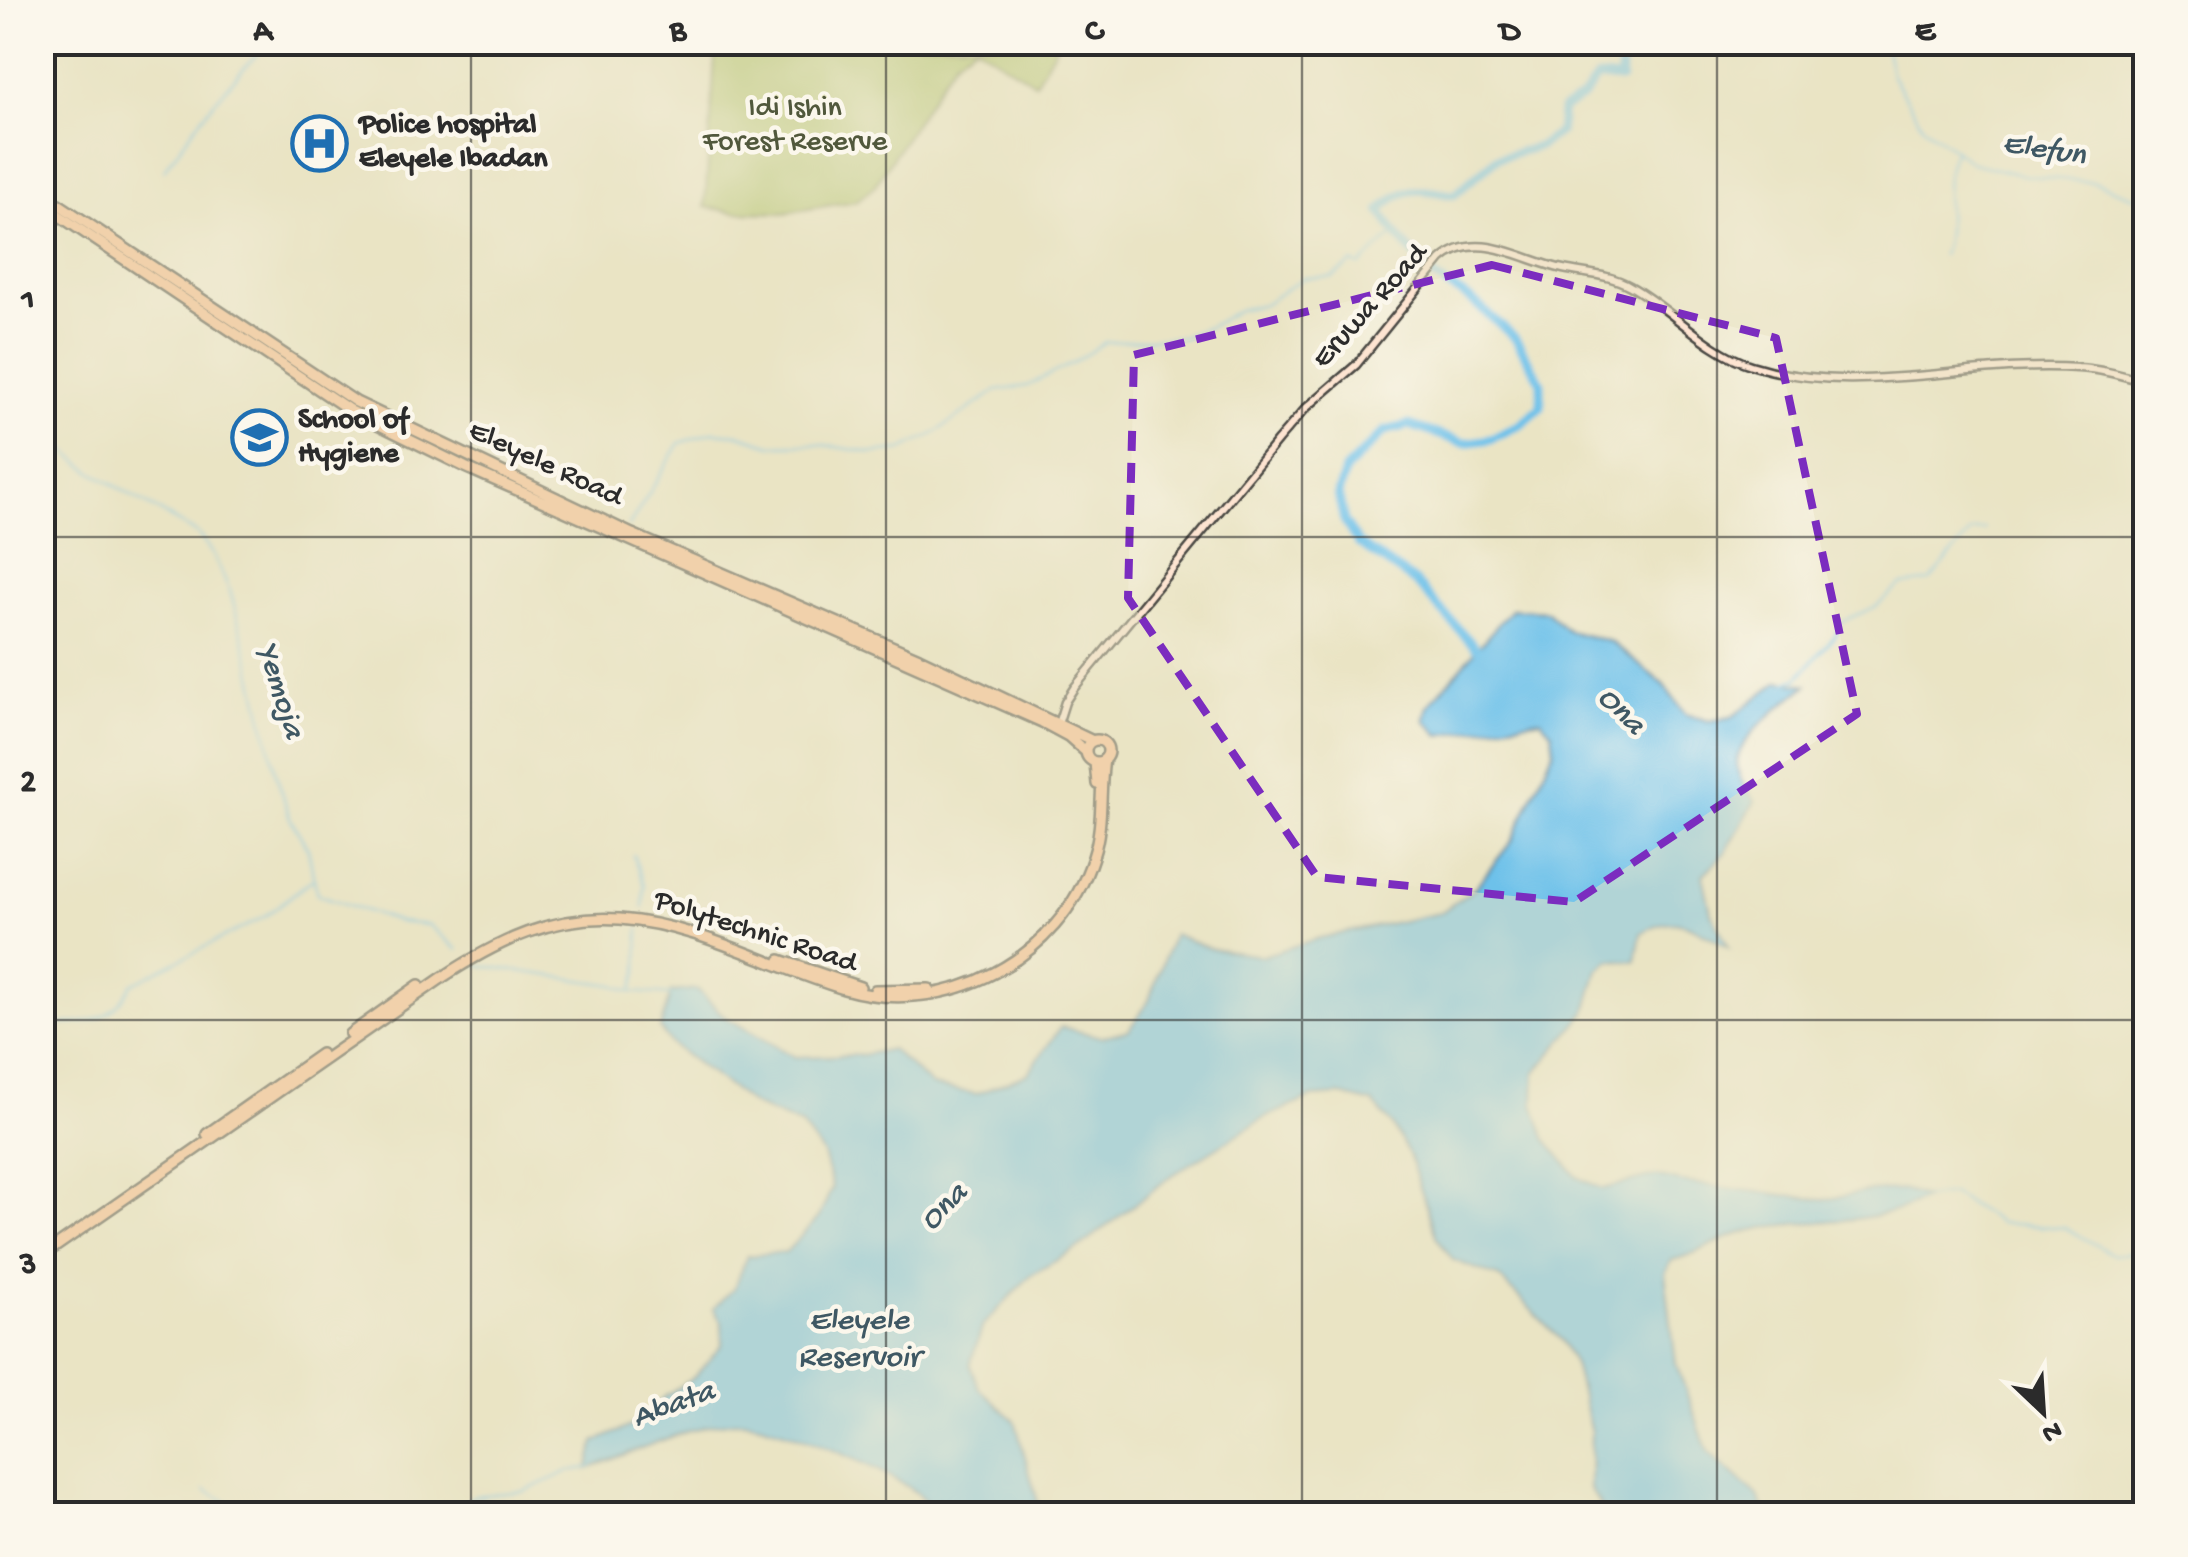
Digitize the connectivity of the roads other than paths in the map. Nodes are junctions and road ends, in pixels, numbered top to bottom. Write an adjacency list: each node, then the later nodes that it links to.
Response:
1 (42, 192): 4 (main road, Eleyele Road)
2 (42, 204): 4 (main road, Eleyele Road)
3 (2146, 382): 5 (main road, Eruwa Road)
4 (353, 406): 5 (main road, Eleyele Road)
5 (1058, 727): 6 (main road); 7 (main road)
6 (1094, 741): 7 (main road); 8 (main road)
7 (1086, 752): 8 (main road)
8 (1100, 760): 9 (main road, Polytechnic Road)
9 (42, 1252)

